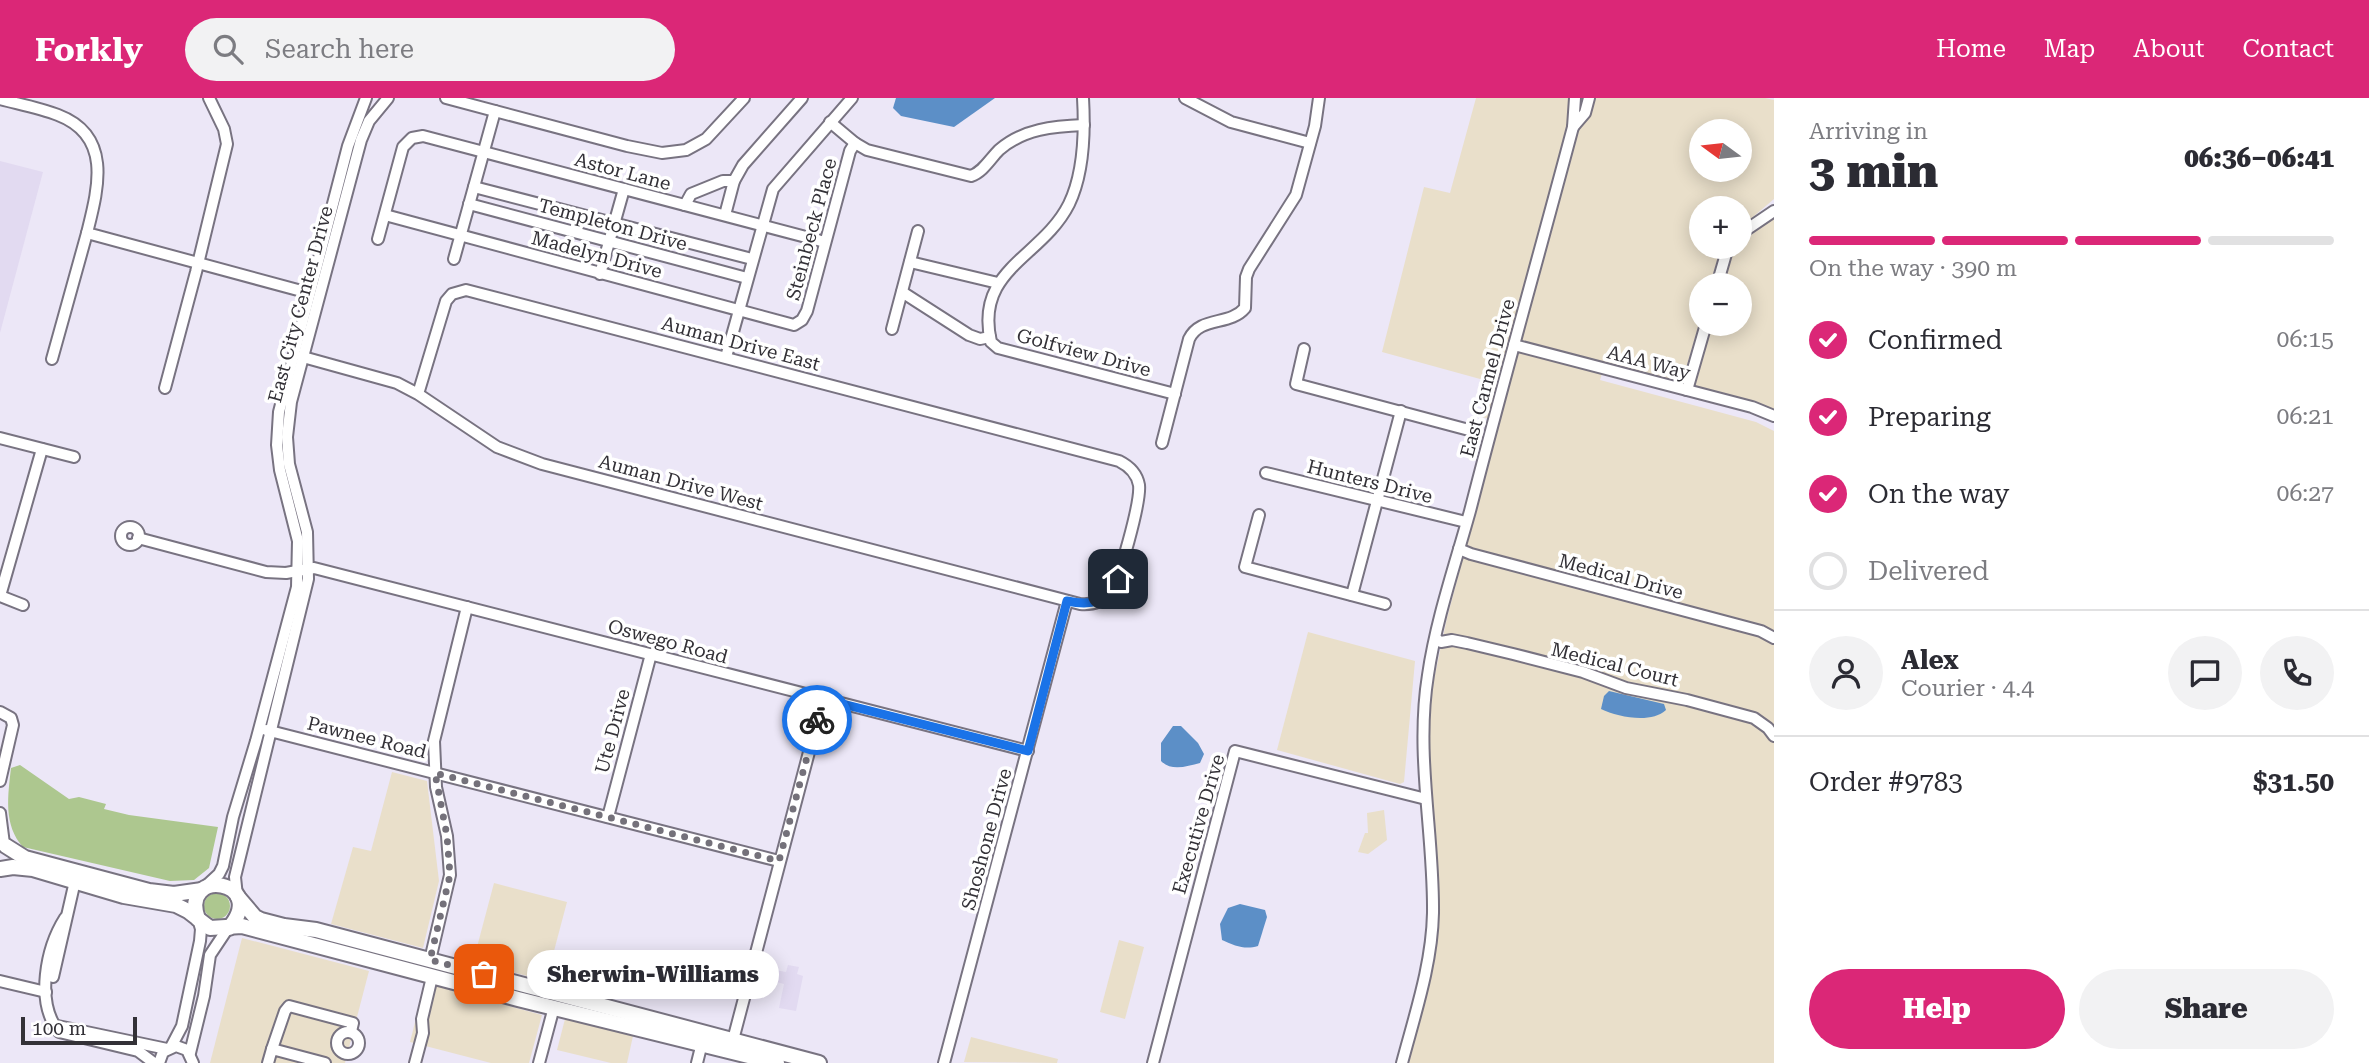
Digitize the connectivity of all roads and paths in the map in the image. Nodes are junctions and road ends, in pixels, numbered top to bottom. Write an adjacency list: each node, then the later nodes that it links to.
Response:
1 (209, 98): 41 (street)
2 (366, 98): 47 (street, East City Center Drive)
3 (376, 98): 4 (street)
4 (388, 98): 55 (street, East City Center Drive)
5 (446, 98): 15 (street)
6 (744, 98): 15 (street)
7 (802, 98): 22 (street)
8 (852, 98): 16 (street)
9 (1083, 98): 17 (street, Golfview Drive)
10 (1185, 98): 20 (street)
11 (1319, 98): 20 (street)
12 (1575, 98): 18 (street, East Carmel Drive)
13 (1588, 98): 18 (street, East Carmel Drive)
14 (0, 99): 34 (street)
15 (495, 111): 21 (street)
16 (830, 122): 19 (street); 31 (street)
17 (1084, 125): 19 (street); 45 (street, Golfview Drive)
18 (1573, 127): 53 (street, East Carmel Drive)
19 (855, 143): 38 (street, Steinbeck Place)
20 (1310, 144): 61 (street)
21 (484, 152): 23 (street); 24 (street, Astor Lane); 28 (street, Astor Lane)
22 (734, 181): 26 (street); 29 (street)
23 (474, 187): 25 (street); 30 (street, Templeton Drive)
24 (624, 189): 26 (street, Astor Lane); 30 (street)
25 (469, 204): 35 (street); 37 (street, Templeton Drive)
26 (685, 205): 29 (street, Astor Lane)
27 (1774, 211): 32 (street)
28 (385, 215): 35 (street, Madelyn Drive); 36 (street)
29 (725, 215): 31 (street, Astor Lane)
30 (614, 224): 37 (street); 40 (street, Templeton Drive)
31 (762, 225): 38 (street, Astor Lane); 40 (street)
32 (1752, 225)
33 (918, 231): 42 (street)
34 (87, 233): 41 (street); 57 (street)
35 (461, 236): 39 (street); 43 (street, Madelyn Drive)
36 (378, 239)
37 (609, 241): 43 (street); 44 (street, Templeton Drive)
38 (825, 242): 49 (street, Steinbeck Place)
39 (454, 259)
40 (752, 259): 44 (street)
41 (199, 262): 47 (street); 58 (street)
42 (909, 262): 45 (street); 46 (street)
43 (600, 274): 48 (street, Madelyn Drive)
44 (747, 278): 48 (street)
45 (998, 283): 52 (street, Golfview Drive)
46 (902, 292): 50 (street); 52 (street, Golfview Drive)
47 (309, 293): 75 (street, East City Center Drive)
48 (739, 311): 49 (street, Madelyn Drive); 56 (street)
49 (800, 323)
50 (892, 329)
51 (1703, 336): 59 (street)
52 (990, 337): 61 (street, Golfview Drive)
53 (1514, 345): 59 (street, AAA Way); 72 (street, East Carmel Drive)
54 (1304, 349): 62 (street)
55 (303, 357): 60 (street, Auman Drive West); 75 (street, East City Center Drive)
56 (726, 357): 60 (street, Auman Drive East); 78 (street, Auman Drive East)
57 (52, 359)
58 (165, 388)
59 (1687, 390): 63 (street, AAA Way)
60 (418, 394): 78 (street, Auman Drive West)
61 (1175, 394): 66 (street)
62 (1401, 411): 64 (street); 70 (street)
63 (1774, 416)
64 (1469, 430)
65 (0, 438): 67 (street)
66 (1163, 443)
67 (42, 449): 68 (street); 77 (street)
68 (74, 457)
69 (1266, 472): 70 (street, Hunters Drive)
70 (1377, 502): 72 (street, Hunters Drive); 76 (street)
71 (1259, 514): 76 (street)
72 (1466, 523): 74 (street, East Carmel Drive)
73 (138, 538): 75 (street, Oswego Road)
74 (1459, 548): 82 (street, Medical Drive); 83 (street, East Carmel Drive)
75 (304, 568): 81 (street, Oswego Road); 87 (street, East City Center Drive)
76 (1352, 595): 79 (street)
77 (0, 596): 80 (street)
78 (1067, 601): 89 (street, Shoshone Drive)
79 (1385, 604)
80 (23, 605)
81 (467, 607): 84 (street, Oswego Road); 90 (street)
82 (1774, 638)
83 (1438, 640): 88 (street, Medical Court); 92 (street, East Carmel Drive)
84 (651, 654): 85 (street, Oswego Road); 94 (street, Ute Drive)
85 (823, 699): 89 (street, Oswego Road); 96 (street)
86 (0, 712): 91 (street)
87 (265, 729): 90 (street, Pawnee Road); 99 (street, East City Center Drive); 100 (street, East City Center Drive)
88 (1774, 736)
89 (1028, 751): 125 (street, Shoshone Drive)
90 (435, 773): 94 (street, Pawnee Road); 103 (street)
91 (0, 781)
92 (1426, 799): 116 (street, Executive Drive); 126 (street, East Carmel Drive)
93 (0, 813): 95 (street)
94 (608, 817): 96 (street, Pawnee Road)
95 (3, 844): 97 (main road); 99 (main road)
96 (779, 861): 110 (street)
97 (0, 868): 98 (main road)
98 (75, 881): 101 (main road); 106 (street)
99 (204, 888): 100 (main road); 101 (main road)
100 (237, 897): 102 (main road); 103 (main road)
101 (198, 919): 102 (main road); 112 (street)
102 (228, 928): 104 (main road); 115 (street)
103 (430, 960): 110 (main road)
104 (432, 977): 107 (main road); 120 (street)
105 (0, 981): 106 (street)
106 (47, 988): 108 (street)
107 (554, 1007): 111 (main road); 121 (street)
108 (53, 1025): 112 (street); 117 (street)
109 (351, 1031): 113 (street); 114 (street); 114 (street)
110 (733, 1040): 124 (main road)
111 (702, 1043): 122 (street); 123 (main road)
112 (169, 1048): 115 (street); 117 (street)
113 (272, 1049): 118 (street); 119 (street)
114 (345, 1058)
115 (194, 1059)
116 (1152, 1060)
117 (156, 1063)
118 (268, 1063)
119 (325, 1063)
120 (415, 1063)
121 (539, 1063)
122 (697, 1063)
123 (777, 1063)
124 (819, 1063)
125 (944, 1063)
126 (1402, 1063)

